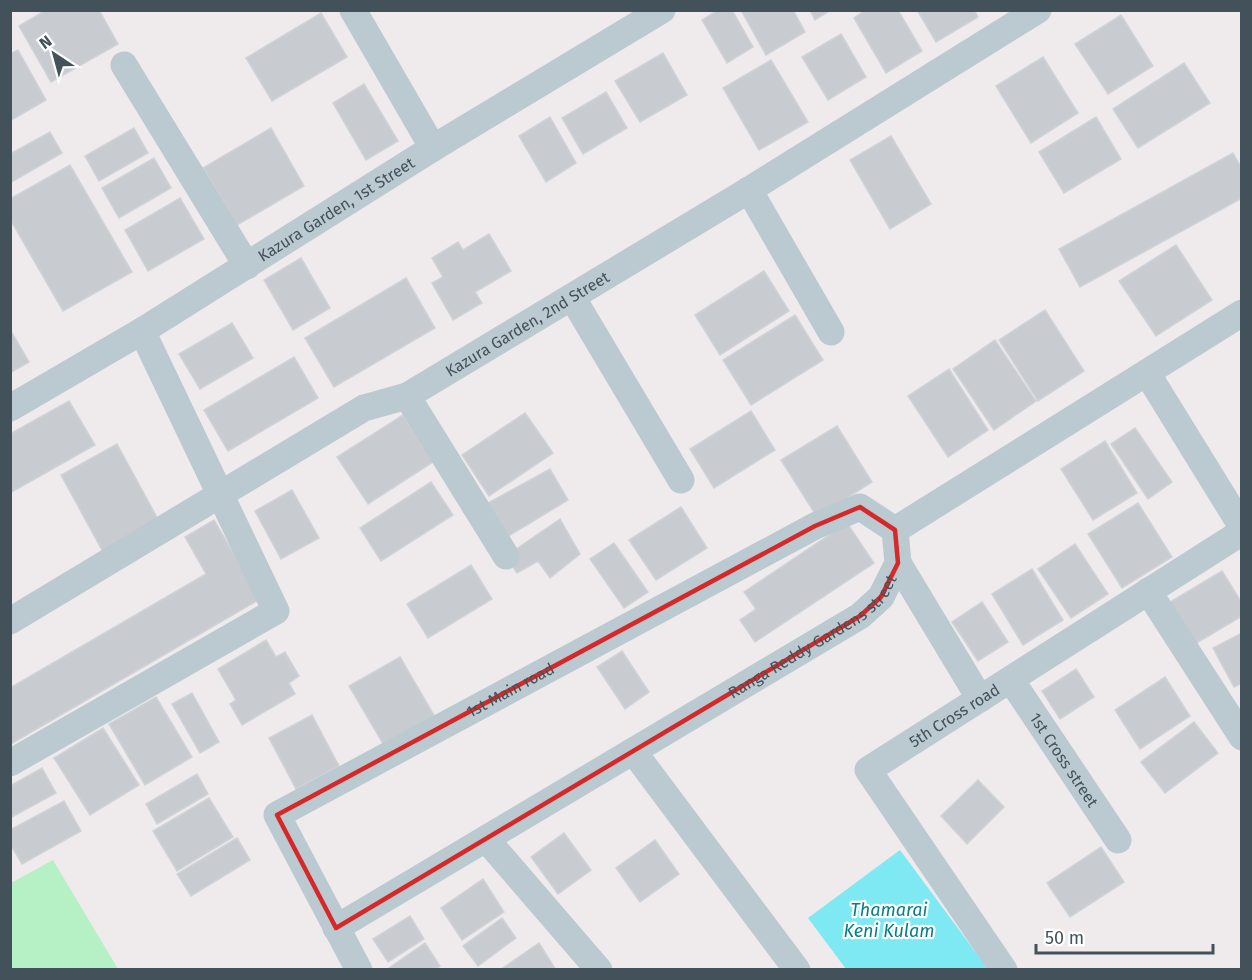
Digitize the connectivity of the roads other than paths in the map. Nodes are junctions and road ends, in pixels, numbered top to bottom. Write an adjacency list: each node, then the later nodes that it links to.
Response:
1 (353, 10): 5 (street)
2 (662, 10): 5 (street, Kazura Garden, 1st Street)
3 (1038, 10): 6 (street, Kazura Garden, 2nd Street)
4 (124, 65): 7 (street)
5 (432, 148): 7 (street, Kazura Garden, 1st Street)
6 (748, 190): 8 (street, Kazura Garden, 2nd Street); 11 (street)
7 (247, 266): 10 (street, Kazura Garden, 1st Street)
8 (572, 297): 13 (street, Kazura Garden, 2nd Street); 15 (street)
9 (1242, 313): 12 (street)
10 (142, 331): 14 (street, Kazura Garden, 1st Street); 16 (street)
11 (831, 332)
12 (1147, 373): 17 (street, 5th Cross road); 18 (street)
13 (407, 396): 16 (street, Kazura Garden, 2nd Street); 19 (street)
14 (10, 408)
15 (681, 480)
16 (220, 494): 22 (street, Kazura Garden, 2nd Street); 27 (street)
17 (1242, 529): 21 (street, 5th Cross road)
18 (895, 530): 20 (street, Ranga Reddy Gardens street); 30 (street, 1st Main road)
19 (506, 556)
20 (898, 562): 24 (street); 26 (street, Ranga Reddy Gardens street)
21 (1148, 591): 23 (street, 5th Cross road); 25 (street)
22 (10, 621)
23 (1011, 680): 24 (street, 5th Cross road); 29 (street, 1st Cross street)
24 (980, 699): 34 (street, 5th Cross road)
25 (1242, 737)
26 (633, 751): 28 (street, Ranga Reddy Gardens street); 33 (street)
27 (10, 764)
28 (486, 839): 30 (street, Ranga Reddy Gardens street); 32 (street)
29 (1118, 840)
30 (336, 928): 31 (street, 1st Main road)
31 (359, 969)
32 (599, 969)
33 (797, 969)
34 (1004, 969)

